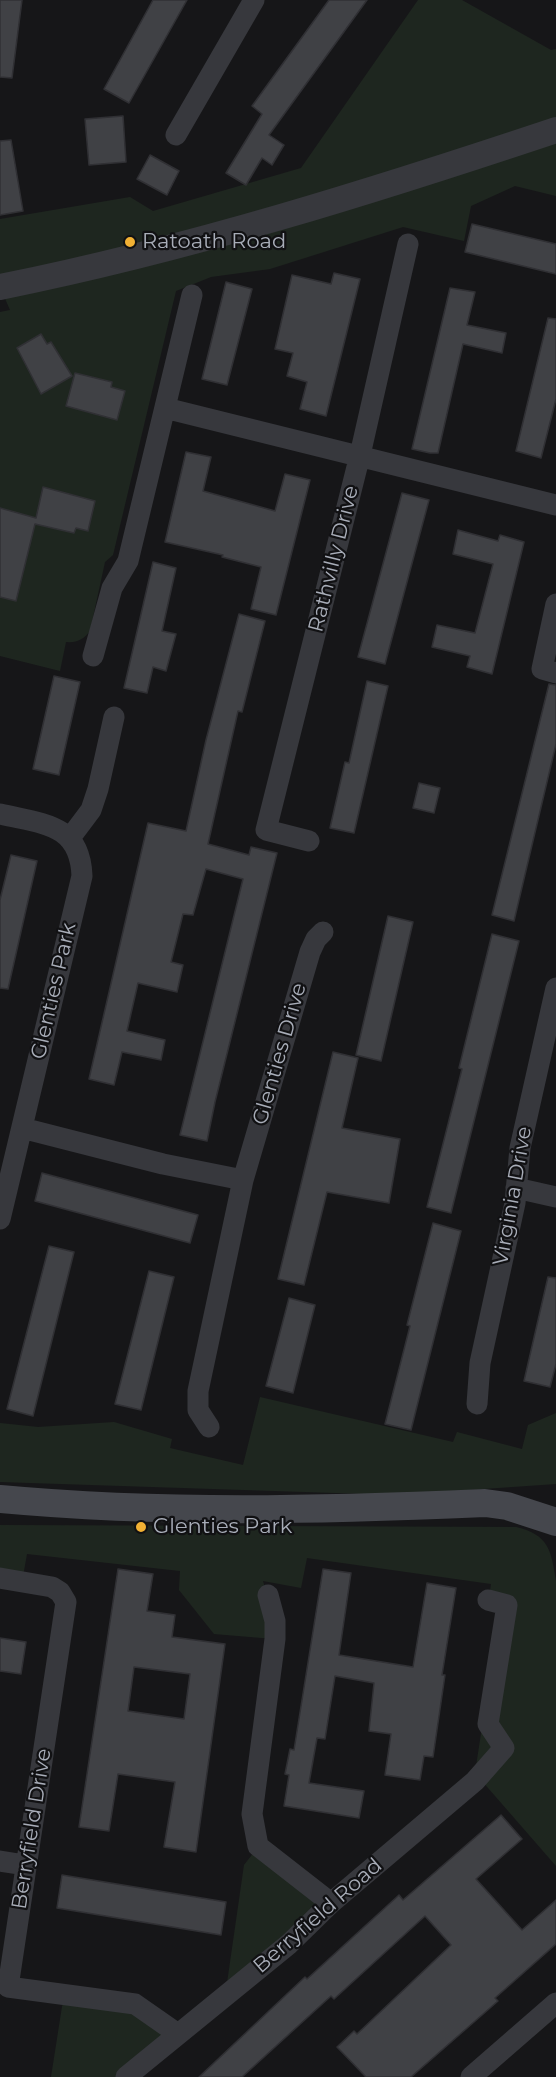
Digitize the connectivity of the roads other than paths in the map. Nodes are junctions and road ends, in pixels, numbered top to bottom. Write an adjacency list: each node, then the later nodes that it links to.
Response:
1 (254, 0): 3 (street)
2 (556, 130): 5 (street)
3 (176, 135)
4 (408, 244): 8 (street, Rathvilly Drive)
5 (0, 287)
6 (192, 295): 7 (street)
7 (165, 408): 8 (street); 11 (street)
8 (360, 455): 9 (street); 16 (street, Rathvilly Drive)
9 (556, 505)
10 (556, 604): 12 (street)
11 (93, 656)
12 (556, 673)
13 (114, 717): 15 (street)
14 (0, 814): 15 (street)
15 (70, 838): 19 (street, Glenties Park)
16 (309, 841)
17 (323, 932): 20 (street, Glenties Drive)
18 (556, 988): 21 (street, Virginia Drive)
19 (22, 1128): 20 (street); 23 (street, Glenties Park)
20 (243, 1180): 25 (street, Glenties Drive)
21 (516, 1188): 22 (street); 24 (street, Virginia Drive)
22 (556, 1197)
23 (0, 1219)
24 (477, 1404)
25 (209, 1427)
26 (0, 1499): 27 (main road)
27 (556, 1522)
28 (0, 1578): 32 (street, Berryfield Drive)
29 (268, 1595): 33 (street)
30 (488, 1600): 33 (street, Berryfield Road)
31 (0, 1861): 32 (street)
32 (25, 1865): 34 (street, Berryfield Drive)
33 (331, 1903): 36 (street, Berryfield Road)
34 (4, 1987): 36 (street, Berryfield Drive)
35 (556, 2003): 38 (street)
36 (177, 2034): 37 (street, Berryfield Road)
37 (126, 2077)
38 (471, 2077)

